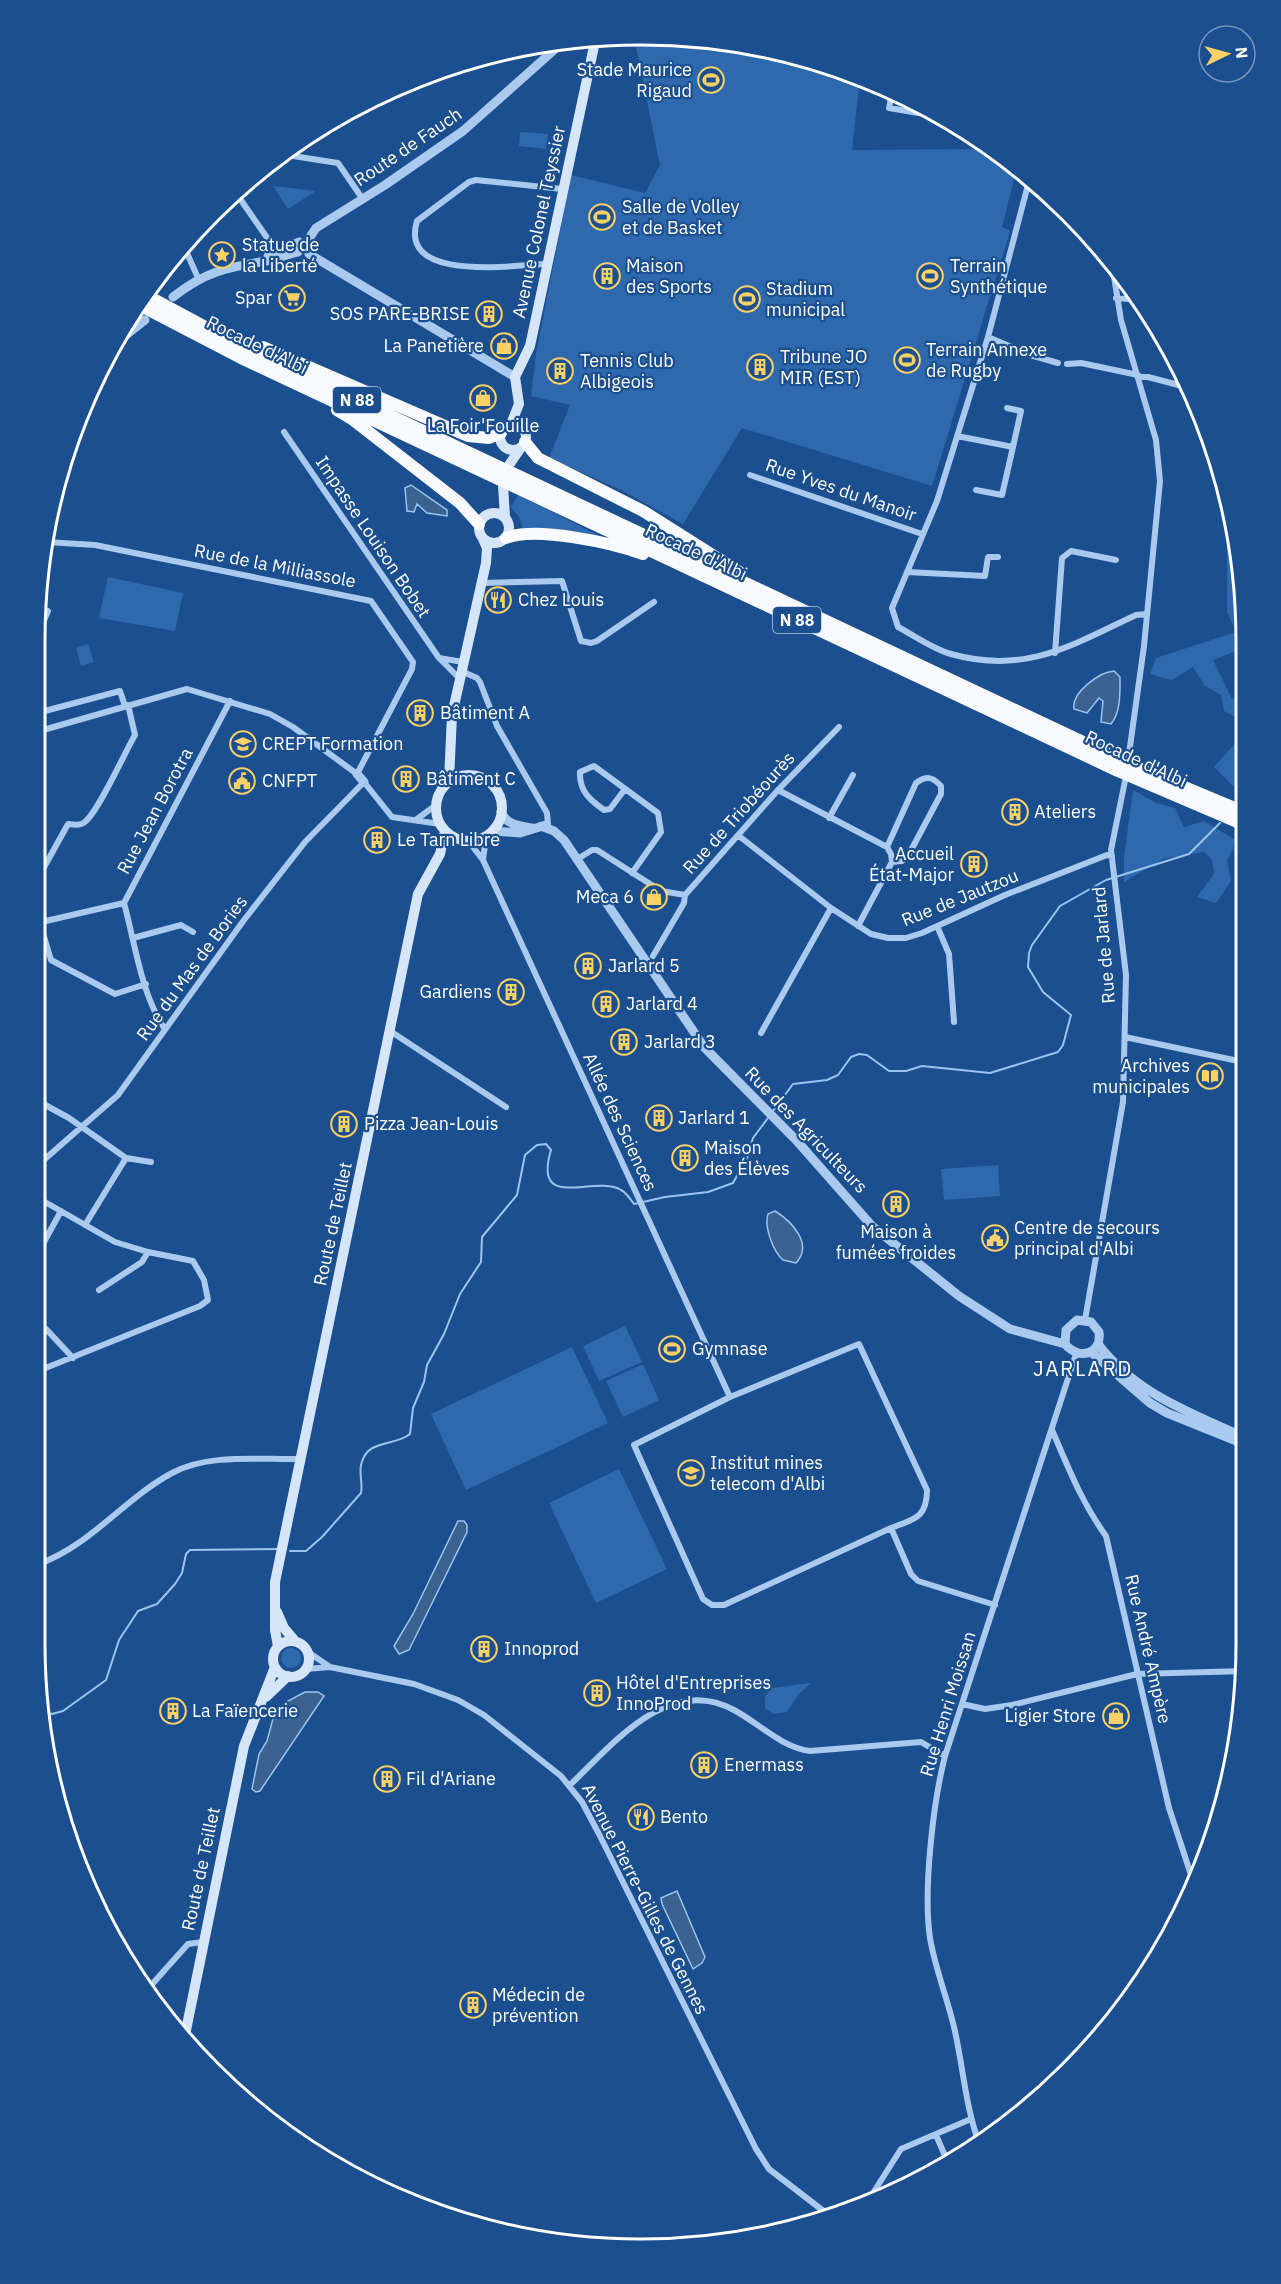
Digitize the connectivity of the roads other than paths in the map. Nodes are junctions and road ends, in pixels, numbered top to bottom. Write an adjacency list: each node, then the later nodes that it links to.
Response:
1 (594, 47): 7 (main road, Avenue Colonel Teyssier)
2 (551, 53): 8 (street, Route de Fauch)
3 (891, 100): 4 (street)
4 (916, 113)
5 (294, 156): 8 (street)
6 (1027, 188): 23 (street)
7 (562, 189): 14 (main road, Avenue Colonel Teyssier); 14 (street)
8 (362, 198): 10 (street, Route de Fauch)
9 (241, 200): 11 (street)
10 (302, 245): 11 (street, Route de Fauch); 13 (street, Route de Fauch); 27 (street)
11 (277, 252): 13 (street, Route de Fauch)
12 (188, 254): 15 (street)
13 (249, 263): 15 (street, Route de Fauch)
14 (547, 264): 27 (main road, Avenue Colonel Teyssier)
15 (198, 278): 19 (street, Route de Fauch)
16 (1114, 279): 17 (street, Rue de Jarlard)
17 (1116, 298): 18 (street); 26 (street, Rue de Jarlard)
18 (1128, 299)
19 (173, 304): 20 (highway, Rocade d'Albi / N 88); 22 (highway, Rocade d'Albi / N 88)
20 (149, 305)
21 (147, 307): 29 (highway, Rocade d'Albi / N 88)
22 (224, 337): 34 (highway); 39 (highway, Rocade d'Albi / N 88)
23 (988, 337): 24 (street); 35 (street)
24 (1058, 363)
25 (1067, 364): 26 (street)
26 (1138, 376): 28 (street); 58 (street, Rue de Jarlard)
27 (515, 377): 31 (main road)
28 (1179, 385)
29 (307, 389): 39 (highway, Rocade d'Albi / N 88); 45 (highway)
30 (1007, 408): 38 (street)
31 (518, 411): 32 (main road); 36 (main road)
32 (511, 424): 34 (main road); 36 (main road)
33 (284, 432): 60 (street, Impasse Louison Bobet)
34 (501, 433): 37 (main road)
35 (957, 436): 38 (street); 46 (street)
36 (523, 440): 37 (main road); 37 (main road); 56 (highway)
37 (504, 447)
38 (1014, 447): 42 (street)
39 (489, 468): 41 (highway, Rocade d'Albi / N 88)
40 (750, 475): 46 (street, Rue Yves du Manoir)
41 (520, 482): 50 (highway, Rocade d'Albi / N 88); 56 (highway, Rocade d'Albi / N 88)
42 (976, 490)
43 (492, 513): 44 (main road); 44 (main road); 45 (main road)
44 (505, 517): 48 (main road)
45 (479, 524): 47 (main road)
46 (922, 534): 54 (street)
47 (483, 538): 48 (main road); 53 (main road)
48 (503, 540): 50 (highway); 53 (main road)
49 (53, 542): 69 (street, Rue de la Milliassole)
50 (662, 556): 68 (highway, Rocade d'Albi / N 88)
51 (998, 558): 54 (street)
52 (1116, 560): 59 (street)
53 (486, 563): 55 (main road)
54 (907, 572): 59 (street)
55 (482, 584): 57 (street); 61 (main road)
56 (771, 595): 68 (highway, Rocade d'Albi / N 88)
57 (654, 602)
58 (1147, 614): 59 (street); 68 (street, Rue de Jarlard)
59 (1054, 653)
60 (438, 658): 61 (street, Impasse Louison Bobet); 61 (street)
61 (462, 670): 67 (main road); 82 (street)
62 (230, 701): 63 (street); 69 (street); 96 (street, Rue Jean Borotra)
63 (126, 705): 64 (street); 66 (street); 93 (street)
64 (45, 711)
65 (839, 727): 75 (street, Rue de Triobéourès)
66 (45, 730)
67 (451, 747): 70 (main road); 72 (main road)
68 (1126, 768): 77 (highway, Rocade d'Albi / N 88); 81 (highway, Rocade d'Albi / N 88); 91 (street, Rue de Jarlard)
69 (357, 774): 73 (street)
70 (469, 775): 72 (main road); 78 (main road)
71 (853, 776): 79 (street)
72 (449, 781): 76 (main road)
73 (364, 782): 80 (street); 107 (street, Rue du Mas de Bories)
74 (625, 789): 74 (street); 94 (street)
75 (778, 790): 79 (street); 85 (street, Rue de Triobéourès)
76 (436, 805): 80 (street); 83 (main road)
77 (1236, 809)
78 (501, 812): 82 (street, Rue des Agriculteurs); 84 (main road)
79 (829, 818): 87 (street)
80 (416, 820): 83 (street)
81 (1236, 822)
82 (541, 826): 84 (street); 89 (street, Rue des Agriculteurs)
83 (442, 827): 86 (main road); 88 (main road, Route de Teillet)
84 (490, 834): 86 (main road); 90 (street)
85 (739, 836): 95 (street, Rue de Triobéourès); 97 (street, Rue de Jautzou)
86 (464, 841): 88 (main road, Route de Teillet); 90 (street, Allée des Sciences)
87 (887, 847): 92 (street); 92 (street)
88 (440, 854): 108 (main road, Route de Teillet)
89 (578, 858): 94 (street); 127 (street, Rue des Agriculteurs)
90 (483, 860): 134 (street, Allée des Sciences)
91 (1112, 860): 100 (street, Rue de Jautzou); 110 (street, Rue de Jarlard)
92 (892, 862): 99 (street)
93 (45, 866)
94 (632, 873): 95 (street)
95 (685, 895): 104 (street, Rue de Triobéourès)
96 (124, 903): 98 (street); 102 (street, Rue Jean Borotra)
97 (831, 908): 99 (street, Rue de Jautzou); 109 (street)
98 (45, 921)
99 (858, 926): 100 (street, Rue de Jautzou)
100 (937, 926): 106 (street)
101 (192, 932): 102 (street)
102 (133, 938): 105 (street, Rue Jean Borotra)
103 (45, 943): 105 (street)
104 (653, 956)
105 (146, 984): 107 (street, Rue Jean Borotra)
106 (954, 1022)
107 (164, 1028): 114 (street, Rue du Mas de Bories)
108 (390, 1031): 113 (street); 138 (main road, Route de Teillet)
109 (761, 1033)
110 (1125, 1036): 111 (street); 124 (street, Rue de Jarlard)
111 (1236, 1060)
112 (45, 1105): 114 (street)
113 (506, 1107)
114 (81, 1128): 115 (street); 116 (street, Rue du Mas de Bories)
115 (126, 1158): 117 (street); 120 (street)
116 (45, 1159)
117 (151, 1162)
118 (45, 1202): 119 (street)
119 (61, 1211): 120 (street); 121 (street)
120 (85, 1225): 122 (street)
121 (45, 1240)
122 (148, 1252): 123 (street); 132 (street)
123 (99, 1290)
124 (1085, 1320): 126 (street); 129 (street)
125 (46, 1329): 132 (street)
126 (1065, 1331): 127 (street); 128 (street)
127 (1047, 1339): 128 (street, Rue des Agriculteurs)
128 (1065, 1344): 131 (street, Rue des Agriculteurs)
129 (1098, 1344): 130 (street); 136 (street)
130 (1091, 1352): 131 (street); 137 (street)
131 (1076, 1354): 135 (street, Rue Henri Moissan)
132 (73, 1358): 133 (street)
133 (45, 1369)
134 (730, 1397): 139 (street); 139 (street)
135 (1052, 1429): 141 (street, Rue Henri Moissan); 150 (street, Rue André Ampère)
136 (1236, 1433)
137 (1236, 1441)
138 (300, 1459): 140 (street); 142 (main road, Route de Teillet)
139 (891, 1528): 141 (street)
140 (45, 1561)
141 (995, 1605): 152 (street, Rue Henri Moissan)
142 (275, 1606): 143 (main road, Route de Teillet); 144 (main road, Route de Teillet)
143 (295, 1641): 144 (main road); 145 (main road)
144 (278, 1646): 146 (main road)
145 (308, 1652): 147 (street, Avenue Pierre-Gilles de Gennes); 148 (main road)
146 (275, 1667): 151 (main road); 153 (main road, Route de Teillet)
147 (330, 1667): 148 (street, Avenue Pierre-Gilles de Gennes); 155 (street, Avenue Pierre-Gilles de Gennes)
148 (306, 1669): 151 (main road)
149 (1235, 1671): 150 (street)
150 (1137, 1674): 152 (street); 156 (street, Rue André Ampère)
151 (288, 1676): 153 (main road, Route de Teillet)
152 (962, 1704): 154 (street, Rue Henri Moissan)
153 (258, 1706): 157 (main road, Route de Teillet)
154 (945, 1756): 155 (street); 160 (street, Rue Henri Moissan)
155 (570, 1785): 165 (street, Avenue Pierre-Gilles de Gennes)
156 (1190, 1873)
157 (203, 1942): 158 (street); 159 (main road, Route de Teillet)
158 (152, 1984)
159 (186, 2028)
160 (971, 2119): 161 (street); 162 (street, Rue Henri Moissan)
161 (936, 2135): 163 (street); 164 (street)
162 (976, 2135)
163 (945, 2155)
164 (873, 2192)
165 (822, 2210)

